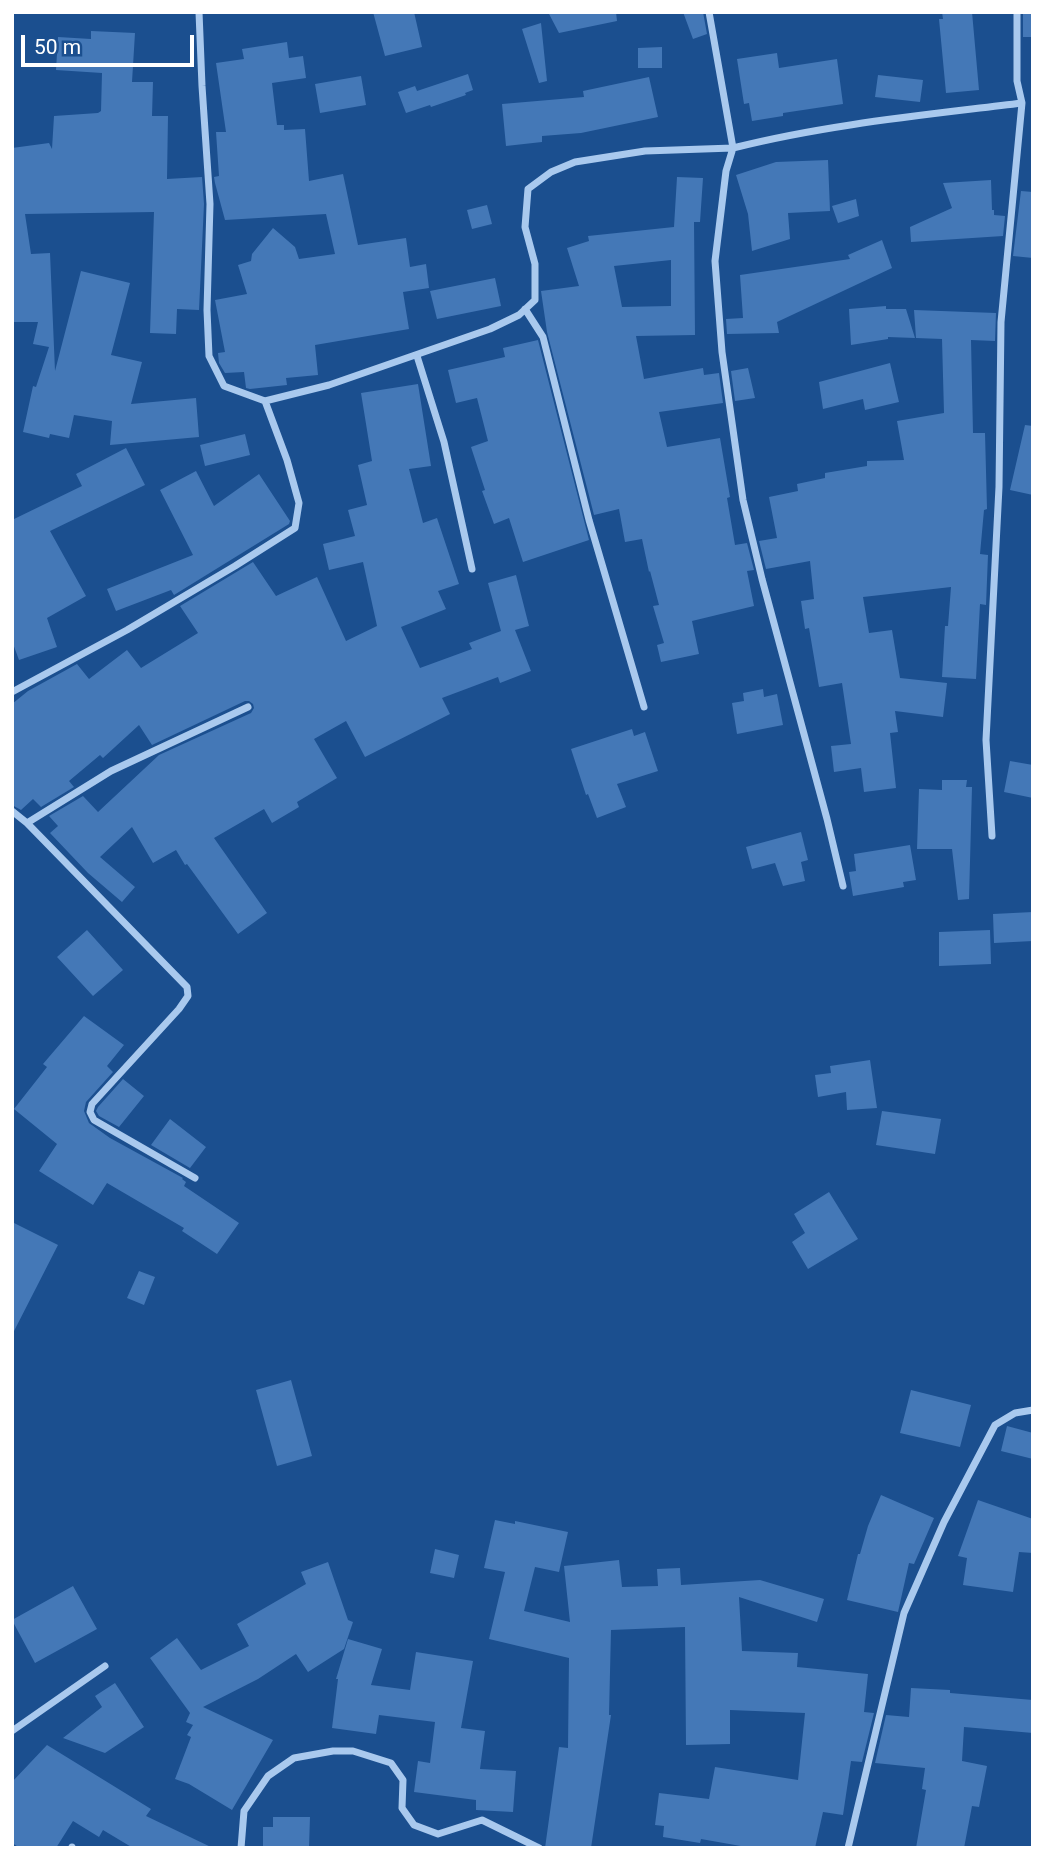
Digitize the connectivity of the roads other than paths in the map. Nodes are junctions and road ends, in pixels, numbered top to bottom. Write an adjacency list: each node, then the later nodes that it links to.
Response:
1 (199, 12): 8 (street)
2 (709, 12): 5 (street)
3 (1017, 12): 4 (street)
4 (1022, 103): 5 (street); 15 (street)
5 (733, 148): 6 (street); 16 (street)
6 (525, 309): 7 (street); 12 (street)
7 (417, 356): 8 (street); 9 (street)
8 (265, 401): 10 (street)
9 (472, 569)
10 (12, 692)
11 (248, 707): 14 (street)
12 (644, 707)
13 (12, 811): 14 (street)
14 (27, 823): 17 (street)
15 (992, 836)
16 (843, 886)
17 (195, 1178)
18 (1033, 1410): 23 (street)
19 (104, 1666): 20 (street)
20 (12, 1731)
21 (241, 1848): 22 (street)
22 (538, 1848)
23 (848, 1848)

